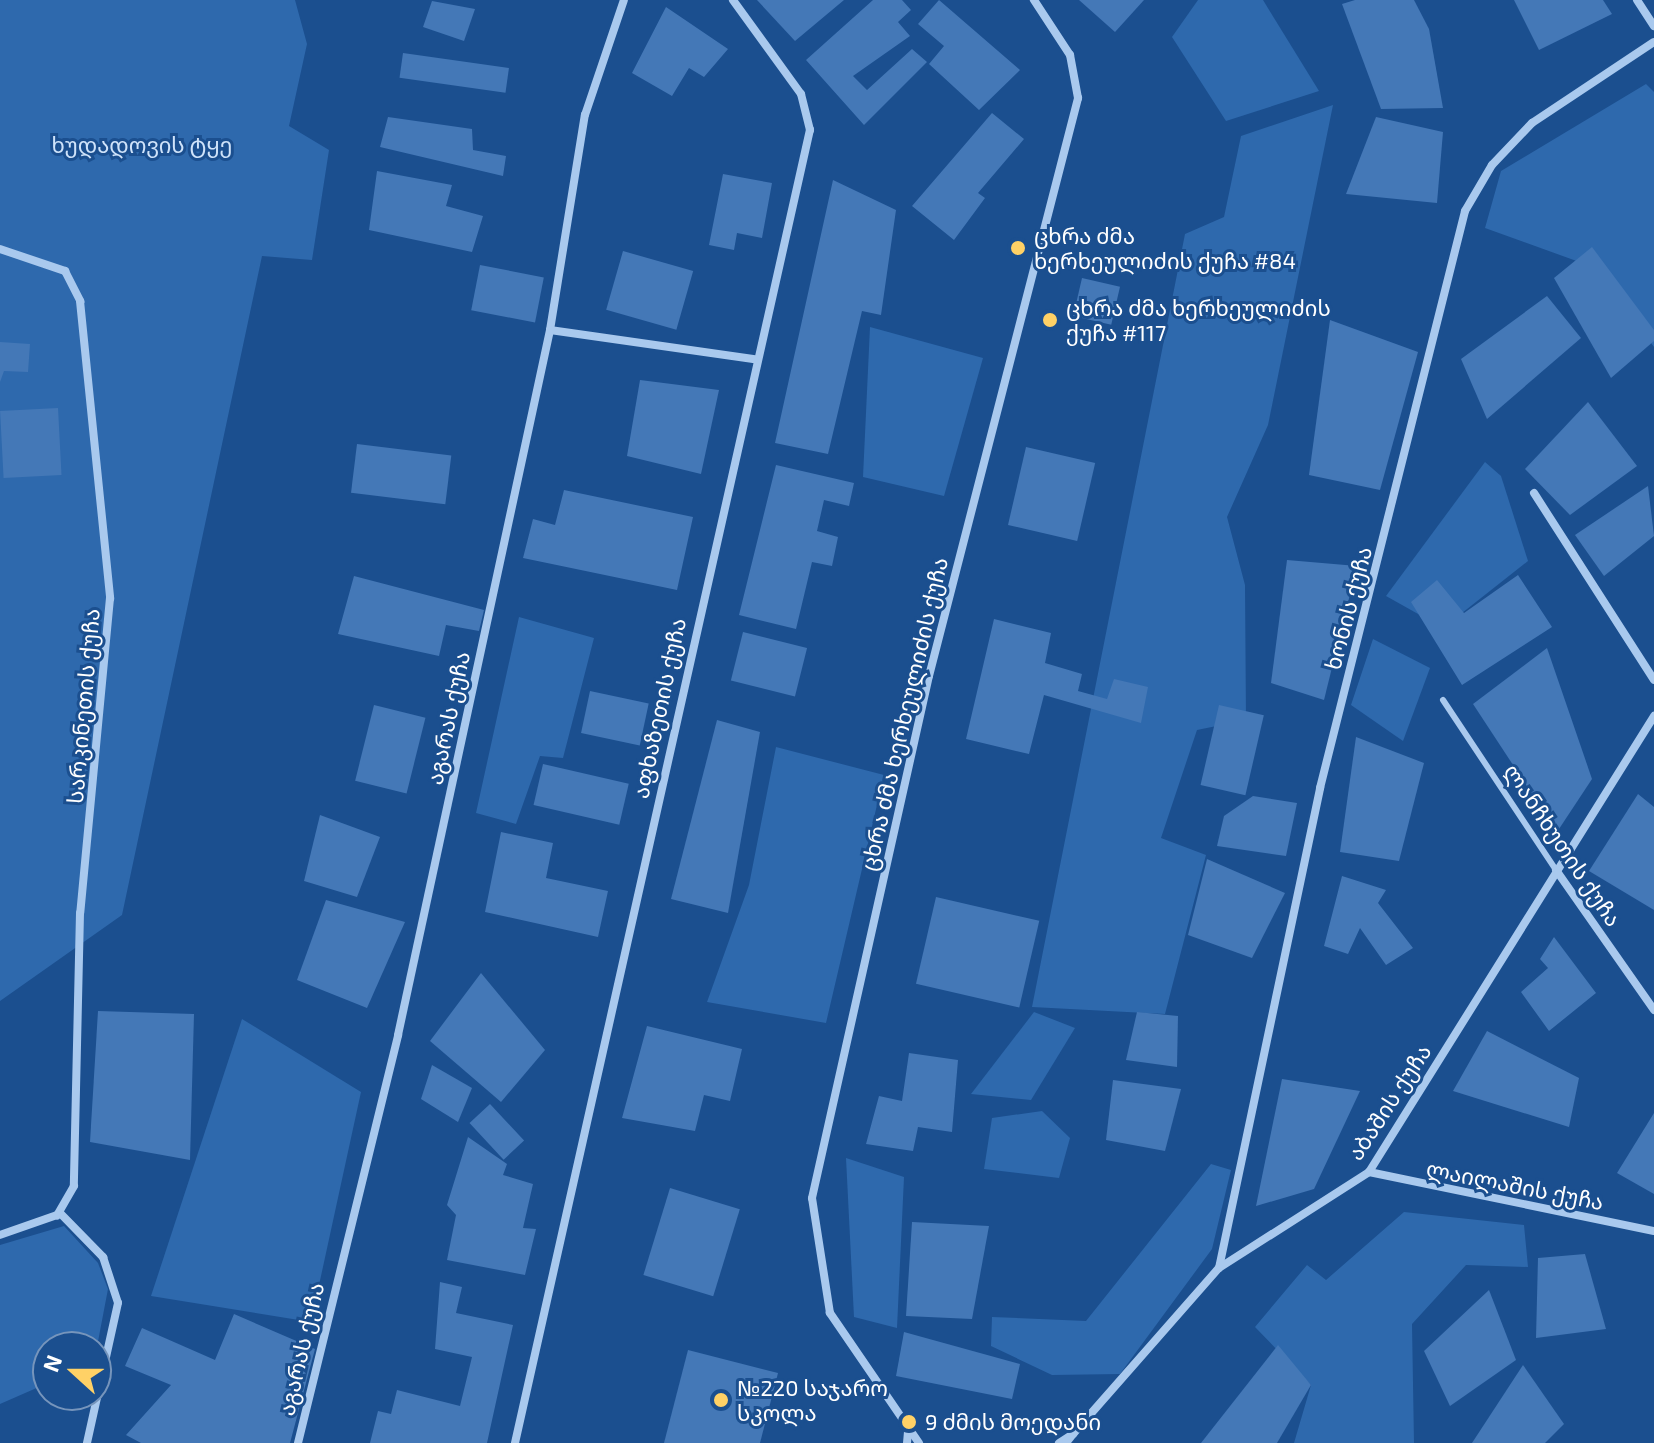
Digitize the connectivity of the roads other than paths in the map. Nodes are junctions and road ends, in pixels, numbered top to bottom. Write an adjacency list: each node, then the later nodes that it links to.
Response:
1 (624, 0): 8 (street, აგარას ქუჩა)
2 (733, 0): 9 (street, აფხაზეთის ქუჩა)
3 (1034, 0): 23 (street, ცხრა ძმა ხერხეულიძის ქუჩა)
4 (1637, 0): 5 (street)
5 (1654, 26)
6 (1654, 42): 22 (street, ხონის ქუჩა)
7 (0, 249): 19 (street, სარკინეთის ქუჩა)
8 (550, 330): 9 (street); 26 (street, აგარას ქუჩა)
9 (755, 359): 27 (street, აფხაზეთის ქუჩა)
10 (1534, 493): 11 (street)
11 (1654, 680)
12 (1443, 700): 16 (lane, ლანჩხუთის ქუჩა)
13 (1654, 716): 14 (street, აბაშის ქუჩა)
14 (1645, 729): 15 (street); 16 (street, აბაშის ქუჩა)
15 (1654, 736)
16 (1556, 870): 17 (street, ლანჩხუთის ქუჩა); 18 (street, აბაშის ქუჩა)
17 (1654, 1010)
18 (1369, 1172): 20 (street, ლაილაშის ქუჩა); 22 (street, აბაშის ქუჩა)
19 (60, 1213): 21 (street); 25 (street)
20 (1654, 1231)
21 (0, 1235)
22 (1219, 1268): 24 (street, აბაშის ქუჩა)
23 (908, 1431): 28 (street); 29 (street, ცხრა ძმა ხერხეულიძის ქუჩა)
24 (1073, 1434): 30 (street, აბაშის ქუჩა); 31 (street, აბაშის ქუჩა)
25 (87, 1443)
26 (298, 1443)
27 (515, 1443)
28 (907, 1443)
29 (919, 1443)
30 (1059, 1443)
31 (1066, 1443)

